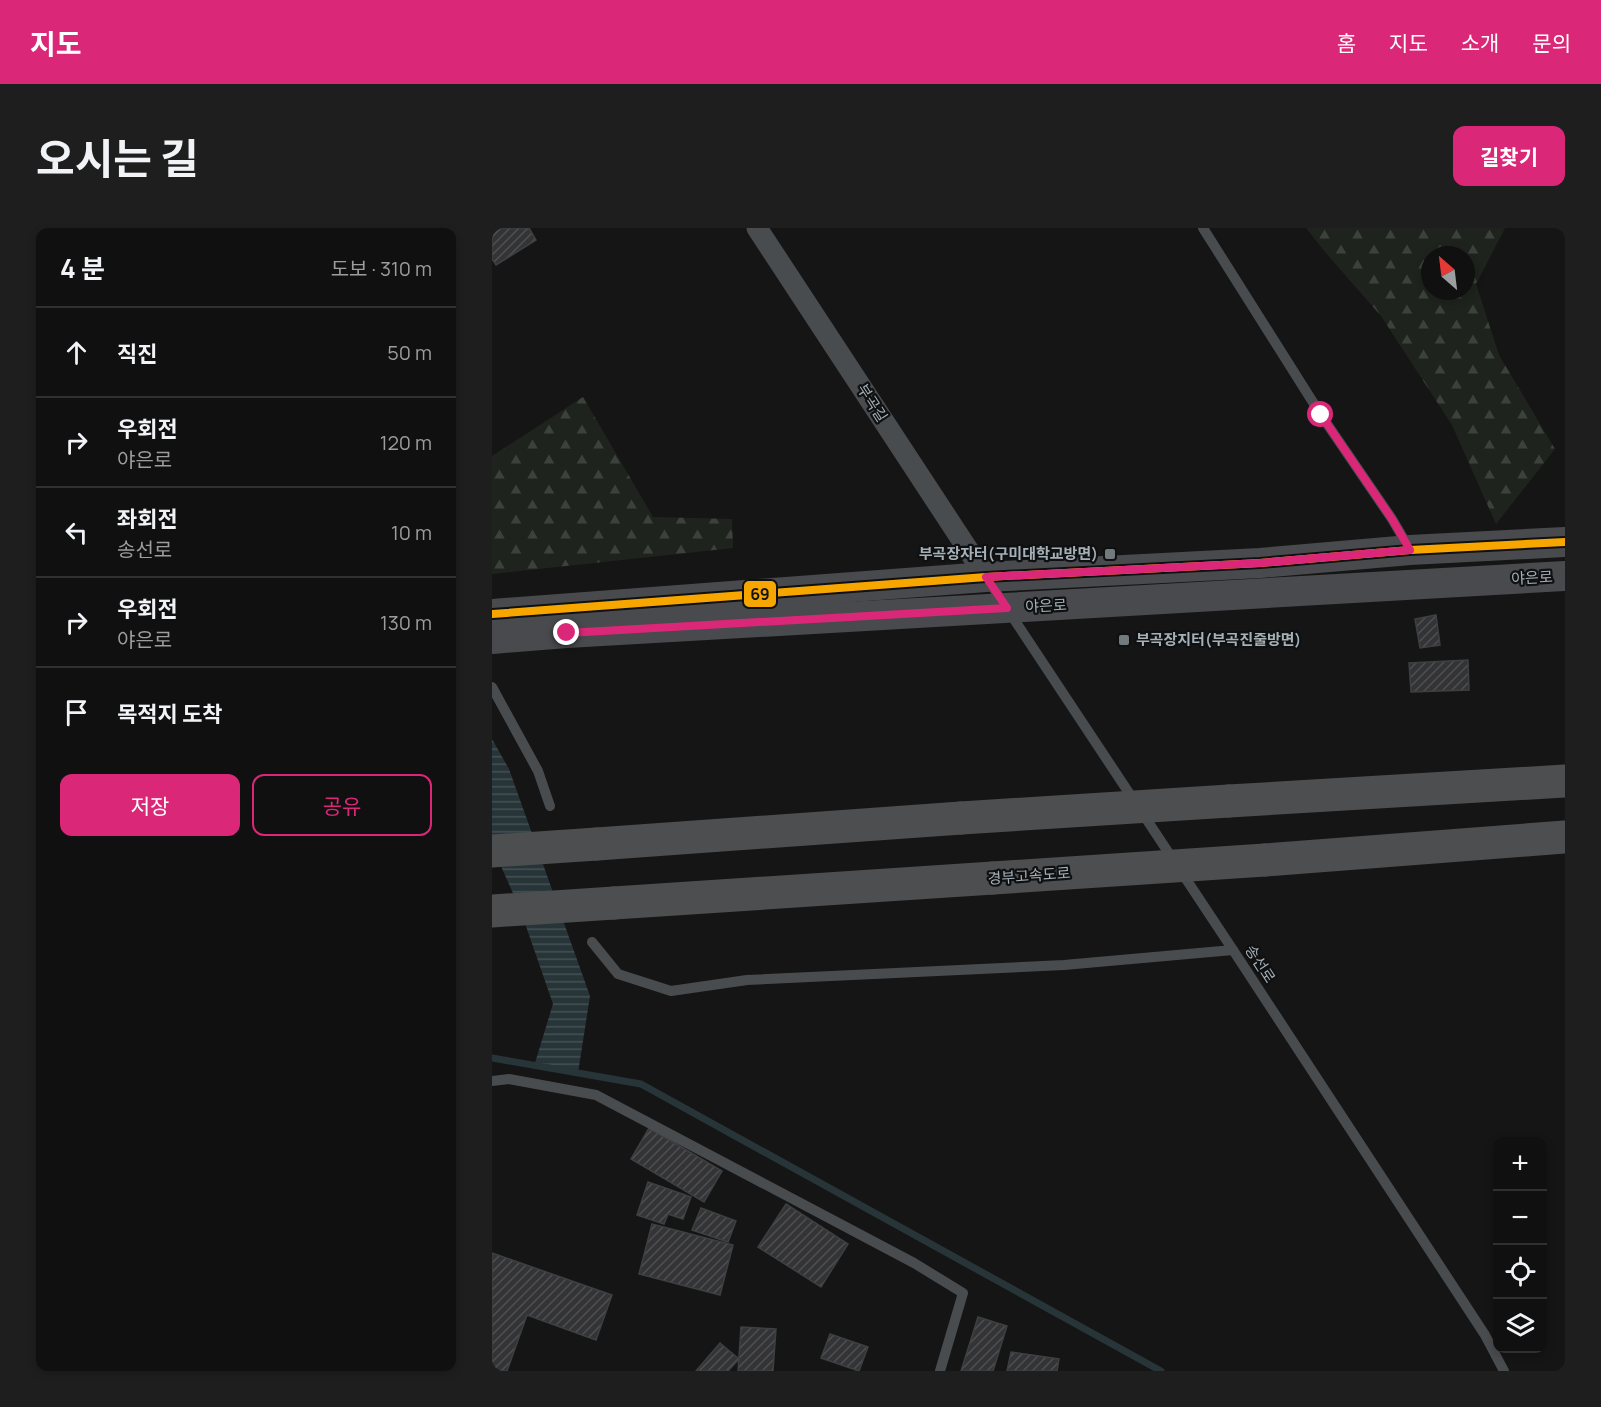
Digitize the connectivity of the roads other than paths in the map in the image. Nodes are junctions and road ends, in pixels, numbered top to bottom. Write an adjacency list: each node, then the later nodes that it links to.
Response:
1 (757, 228): 6 (street, 부곡길)
2 (1203, 228): 4 (lane)
3 (1565, 542): 4 (main road)
4 (1410, 550): 6 (main road)
5 (1565, 576): 7 (main road, 야은로)
6 (986, 577): 7 (lane, 송선로); 8 (main road)
7 (1007, 608): 9 (main road, 야은로); 17 (lane, 송선로)
8 (492, 614)
9 (492, 639)
10 (492, 687): 12 (lane)
11 (1565, 781): 14 (highway, bridge)
12 (550, 806)
13 (1565, 837): 15 (highway, 경부고속도로, bridge)
14 (492, 851)
15 (492, 911)
16 (592, 942): 17 (lane)
17 (1233, 950): 20 (lane, 송선로)
18 (492, 1080): 19 (lane)
19 (940, 1371)
20 (1504, 1371)

